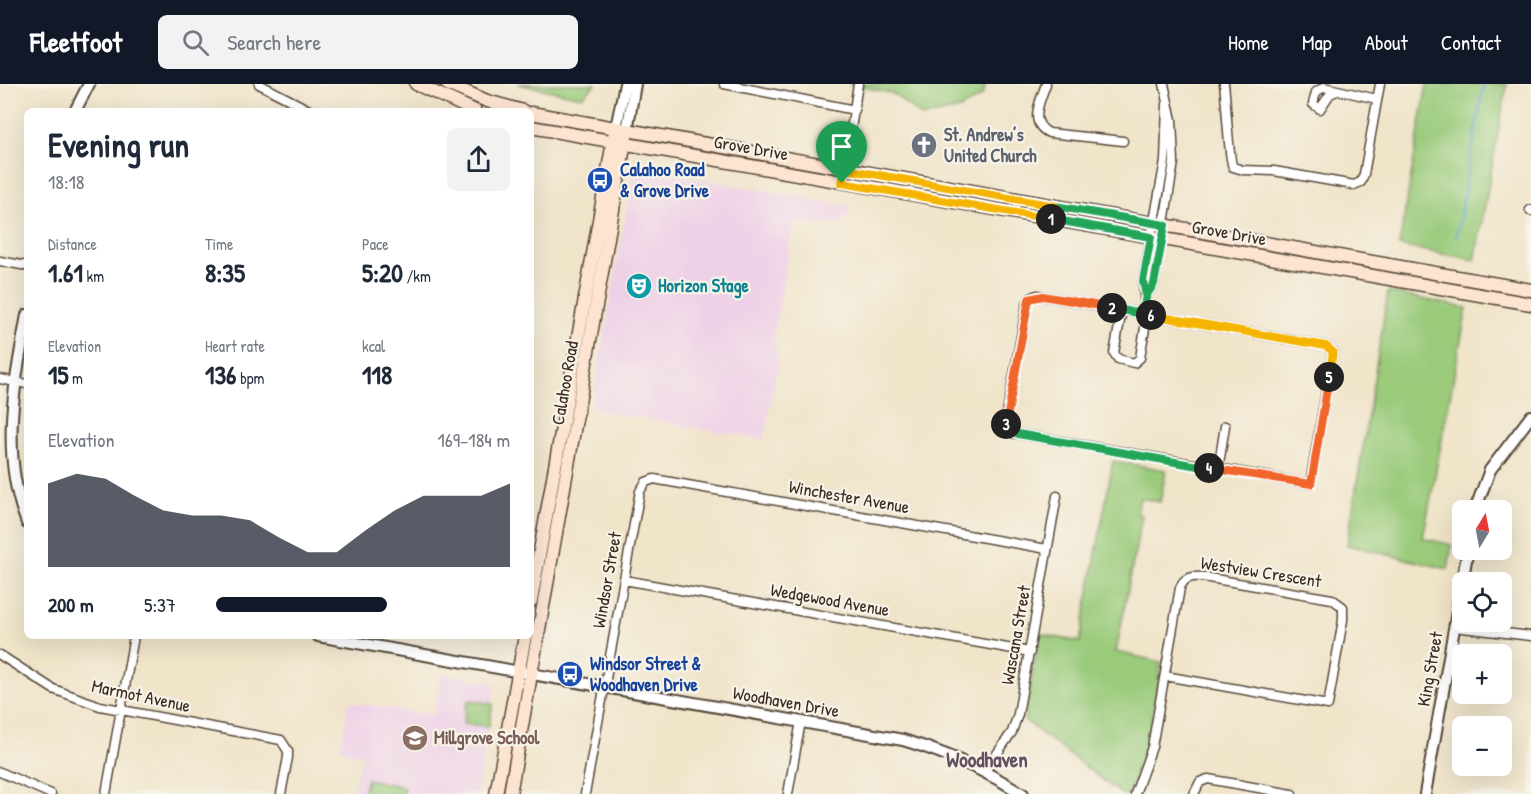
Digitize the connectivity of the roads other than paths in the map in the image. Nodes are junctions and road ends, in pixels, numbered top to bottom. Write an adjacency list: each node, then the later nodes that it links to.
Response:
1 (89, 84): 17 (street)
2 (259, 84): 18 (street)
3 (416, 84): 19 (main road)
4 (447, 84): 20 (main road)
5 (625, 84): 24 (street, Calahoo Road)
6 (635, 84): 24 (street, Calahoo Road)
7 (724, 84): 15 (street)
8 (763, 84): 15 (street)
9 (858, 84): 21 (street)
10 (1046, 84): 25 (street)
11 (1164, 84): 29 (street)
12 (1224, 84): 16 (street)
13 (1380, 84): 16 (street)
14 (1337, 92): 16 (street)
15 (770, 93): 21 (street)
16 (1377, 99)
17 (79, 108)
18 (305, 108)
19 (468, 108)
20 (512, 108)
21 (855, 110): 27 (street)
22 (534, 114): 24 (main road, Grove Drive)
23 (534, 128): 26 (main road, Grove Drive)
24 (621, 130): 26 (main road, Calahoo Road); 27 (main road, Grove Drive)
25 (1123, 141)
26 (619, 143): 28 (main road, Grove Drive); 50 (main road, Calahoo Road); 60 (main road, Calahoo Road)
27 (845, 169): 28 (street); 29 (main road, Grove Drive)
28 (842, 183): 30 (main road, Grove Drive)
29 (1159, 224): 30 (street); 33 (main road, Grove Drive)
30 (1157, 238): 34 (main road, Grove Drive); 36 (street)
31 (0, 261): 32 (street)
32 (24, 265)
33 (1531, 290)
34 (1531, 304)
35 (1122, 310): 36 (street); 36 (street); 43 (street)
36 (1143, 314): 43 (street)
37 (24, 332): 39 (street)
38 (0, 379): 39 (street)
39 (15, 382): 40 (street); 47 (street)
40 (24, 384)
41 (1531, 416): 46 (street)
42 (1225, 426): 43 (street)
43 (1218, 470)
44 (646, 482): 48 (street, Winchester Avenue); 49 (street, Windsor Street)
45 (1057, 496): 48 (street, Wascana Street)
46 (1479, 500)
47 (24, 516)
48 (1047, 549): 57 (street, Wascana Street)
49 (624, 580): 57 (street, Wedgewood Avenue); 62 (street, Windsor Street)
50 (534, 585)
51 (1453, 632): 78 (street, King Street)
52 (1497, 632): 53 (street)
53 (1531, 636)
54 (133, 639): 63 (street)
55 (335, 639): 59 (street, Woodhaven Drive)
56 (524, 639): 59 (main road)
57 (1030, 652): 65 (street, Wascana Street)
58 (0, 655): 63 (street, Marmot Avenue)
59 (519, 672): 60 (street, Woodhaven Drive); 70 (main road)
60 (532, 675): 62 (street, Woodhaven Drive); 71 (main road, Calahoo Road)
61 (1166, 676): 61 (street, Westview Crescent); 75 (street, Westview Crescent)
62 (605, 687): 64 (street, Woodhaven Drive); 72 (street, Windsor Street)
63 (121, 711): 68 (street); 69 (street, Marmot Avenue)
64 (801, 722): 65 (street, Woodhaven Drive); 73 (street)
65 (985, 771): 74 (street, Woodhaven Drive)
66 (0, 772): 67 (street)
67 (51, 794)
68 (106, 794)
69 (281, 794)
70 (496, 794)
71 (510, 794)
72 (585, 794)
73 (788, 794)
74 (1023, 794)
75 (1135, 794)
76 (1194, 794): 77 (street)
77 (1292, 794)
78 (1425, 794)

